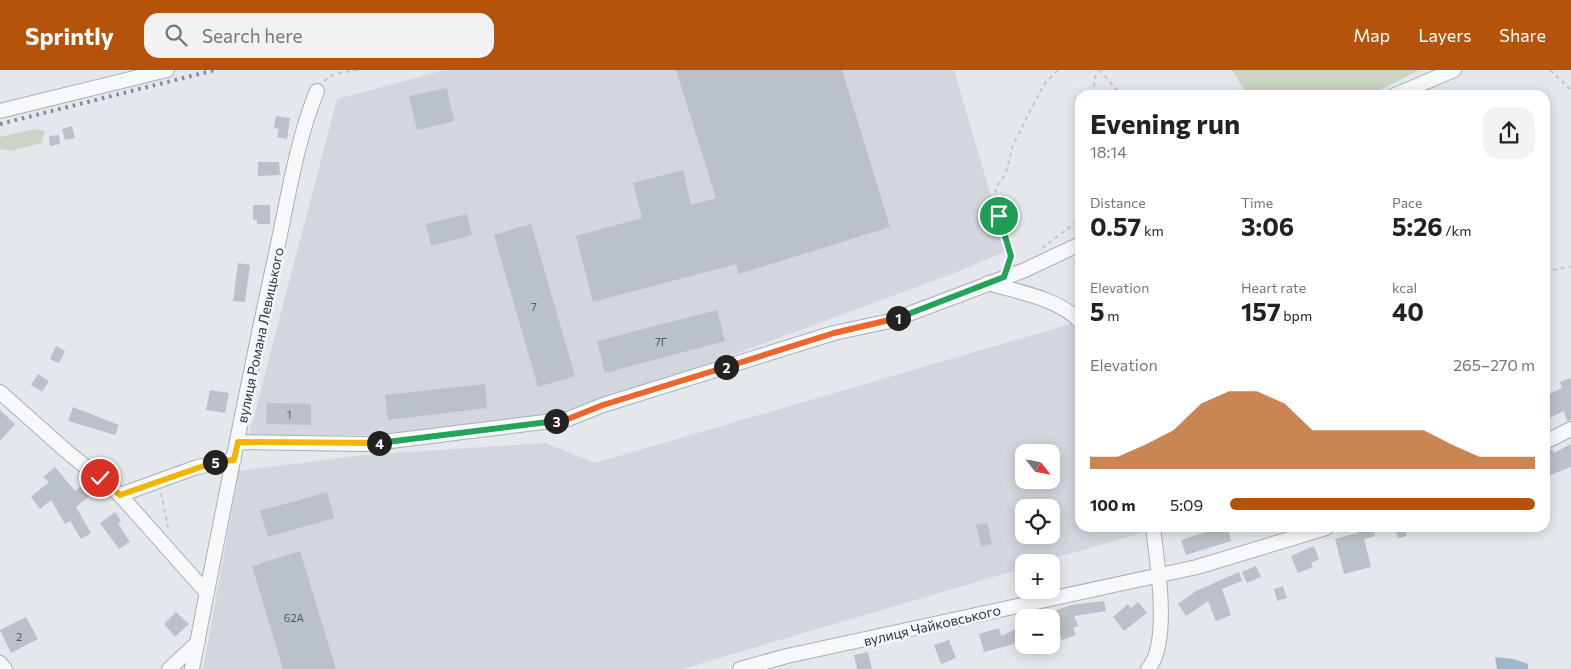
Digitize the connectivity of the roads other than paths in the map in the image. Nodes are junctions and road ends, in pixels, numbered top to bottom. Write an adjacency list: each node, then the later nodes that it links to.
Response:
1 (167, 70): 5 (street)
2 (1454, 70): 3 (street)
3 (1407, 90)
4 (317, 91): 12 (street, вулиця Романа Левицького)
5 (0, 111)
6 (1075, 246): 7 (street)
7 (988, 284): 8 (street); 12 (street)
8 (1075, 317)
9 (0, 392): 14 (street)
10 (1571, 429): 11 (street)
11 (1550, 440)
12 (238, 442): 13 (street, вулиця Романа Левицького)
13 (234, 460): 14 (street); 18 (street, вулиця Романа Левицького)
14 (120, 495): 18 (street)
15 (1153, 532): 17 (street)
16 (1313, 532): 17 (street, вулиця Чайковського)
17 (1158, 576): 24 (street, вулиця Чайковського); 25 (street)
18 (207, 593): 19 (street, вулиця Романа Левицького)
19 (198, 642): 22 (street); 23 (street, вулиця Романа Левицького)
20 (0, 663): 21 (street)
21 (5, 669)
22 (169, 669)
23 (192, 669)
24 (740, 669)
25 (1148, 669)

